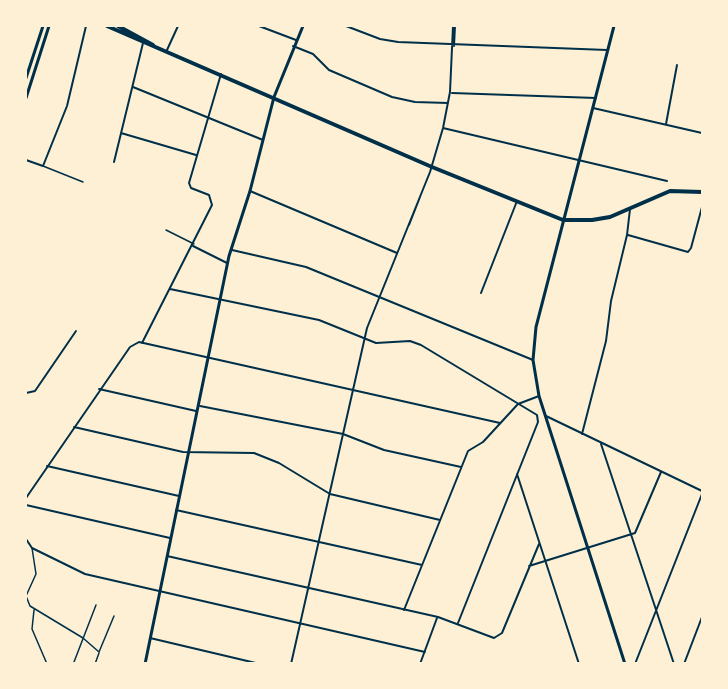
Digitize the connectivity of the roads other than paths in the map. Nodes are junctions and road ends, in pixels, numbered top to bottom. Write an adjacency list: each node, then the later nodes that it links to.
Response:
1 (43, 26): 21 (street)
2 (49, 26): 25 (street)
3 (86, 26): 39 (street)
4 (107, 26): 13 (main road)
5 (118, 26): 14 (main road)
6 (177, 26): 17 (street)
7 (259, 26): 12 (street)
8 (303, 26): 12 (street)
9 (346, 26): 15 (street)
10 (454, 26): 15 (street)
11 (614, 26): 18 (street)
12 (296, 40): 16 (street)
13 (143, 43): 14 (main road); 22 (street)
14 (153, 45): 17 (main road)
15 (453, 45): 18 (street); 23 (street)
16 (293, 46): 24 (street); 27 (street)
17 (167, 50): 20 (main road)
18 (607, 50): 26 (street)
19 (677, 65): 30 (street)
20 (221, 74): 24 (main road); 29 (street)
21 (26, 78)
22 (133, 87): 29 (street); 32 (street)
23 (450, 93): 26 (street); 27 (street)
24 (274, 96): 34 (street); 40 (main road)
25 (26, 98)
26 (596, 98): 28 (street)
27 (448, 103): 31 (street)
28 (593, 108): 30 (street); 36 (street)
29 (208, 118): 34 (street); 35 (street)
30 (666, 124): 33 (street)
31 (443, 128): 36 (street); 40 (street)
32 (121, 134): 35 (street); 38 (street)
33 (702, 134)
34 (263, 140): 43 (street)
35 (196, 155): 51 (street)
36 (579, 159): 41 (street); 48 (street)
37 (26, 160): 39 (street)
38 (114, 162)
39 (42, 166): 42 (street)
40 (432, 167): 45 (main road); 53 (street)
41 (667, 181)
42 (83, 182)
43 (250, 192): 52 (street); 53 (street)
44 (702, 192): 47 (main road)
45 (517, 201): 48 (main road); 56 (street)
46 (702, 207): 50 (street)
47 (630, 209): 48 (main road); 50 (street)
48 (563, 220): 63 (street)
49 (166, 230): 51 (street)
50 (627, 235): 77 (street)
51 (193, 245): 54 (street); 55 (street)
52 (230, 250): 54 (street); 57 (street)
53 (397, 253): 57 (street)
54 (227, 263): 58 (street)
55 (170, 289): 58 (street); 61 (street)
56 (482, 293)
57 (378, 296): 60 (street); 63 (street)
58 (219, 299): 60 (street); 62 (street)
59 (76, 331): 66 (street)
60 (364, 340): 65 (street); 68 (street)
61 (142, 343): 62 (street); 64 (street)
62 (208, 357): 65 (street); 69 (street)
63 (533, 360): 67 (street)
64 (99, 389): 70 (street); 75 (street)
65 (353, 390): 73 (street); 76 (street)
66 (26, 393)
67 (539, 396): 68 (street); 71 (street)
68 (518, 404): 73 (street); 83 (street)
69 (200, 406): 70 (street); 76 (street)
70 (198, 412): 79 (street)
71 (546, 416): 74 (street); 97 (street)
72 (562, 417): 74 (street)
73 (500, 423): 81 (street)
74 (559, 423): 77 (street)
75 (74, 427): 79 (street); 80 (street)
76 (343, 434): 81 (street); 85 (street)
77 (582, 434): 78 (street)
78 (601, 444): 82 (street); 91 (street)
79 (190, 451): 85 (street); 86 (street)
80 (47, 465): 86 (street); 87 (street)
81 (461, 467): 90 (street)
82 (662, 472): 84 (street); 91 (street)
83 (517, 474): 95 (street); 111 (street)
84 (702, 493): 107 (street)
85 (330, 494): 90 (street); 94 (street)
86 (180, 496): 89 (street)
87 (26, 498)
88 (26, 505): 92 (street)
89 (176, 510): 92 (street); 94 (street)
90 (440, 520): 100 (street)
91 (632, 535): 97 (street); 107 (street)
92 (170, 538): 98 (street)
93 (26, 539): 96 (street)
94 (319, 541): 100 (street); 102 (street)
95 (539, 543): 99 (street); 101 (street)
96 (32, 548): 103 (street); 105 (street)
97 (588, 548): 99 (street); 125 (street)
98 (166, 556): 102 (street); 103 (street)
99 (545, 562): 101 (street); 124 (street)
100 (422, 565): 106 (street)
101 (529, 567): 111 (street)
102 (308, 588): 106 (street); 112 (street)
103 (159, 592): 112 (street); 114 (street)
104 (96, 605): 113 (street)
105 (34, 609): 113 (street); 118 (street)
106 (404, 610): 109 (street)
107 (656, 611): 126 (street); 127 (street)
108 (114, 616): 115 (street)
109 (438, 617): 111 (street); 116 (street)
110 (702, 617): 128 (street)
111 (458, 623)
112 (300, 624): 116 (street); 122 (street)
113 (83, 638): 115 (street); 117 (street)
114 (150, 638): 120 (street); 121 (street)
115 (99, 652): 119 (street)
116 (425, 652): 123 (street)
117 (74, 662)
118 (47, 663)
119 (95, 663)
120 (145, 663)
121 (260, 663)
122 (291, 663)
123 (420, 663)
124 (579, 663)
125 (625, 663)
126 (635, 663)
127 (674, 663)
128 (684, 663)

